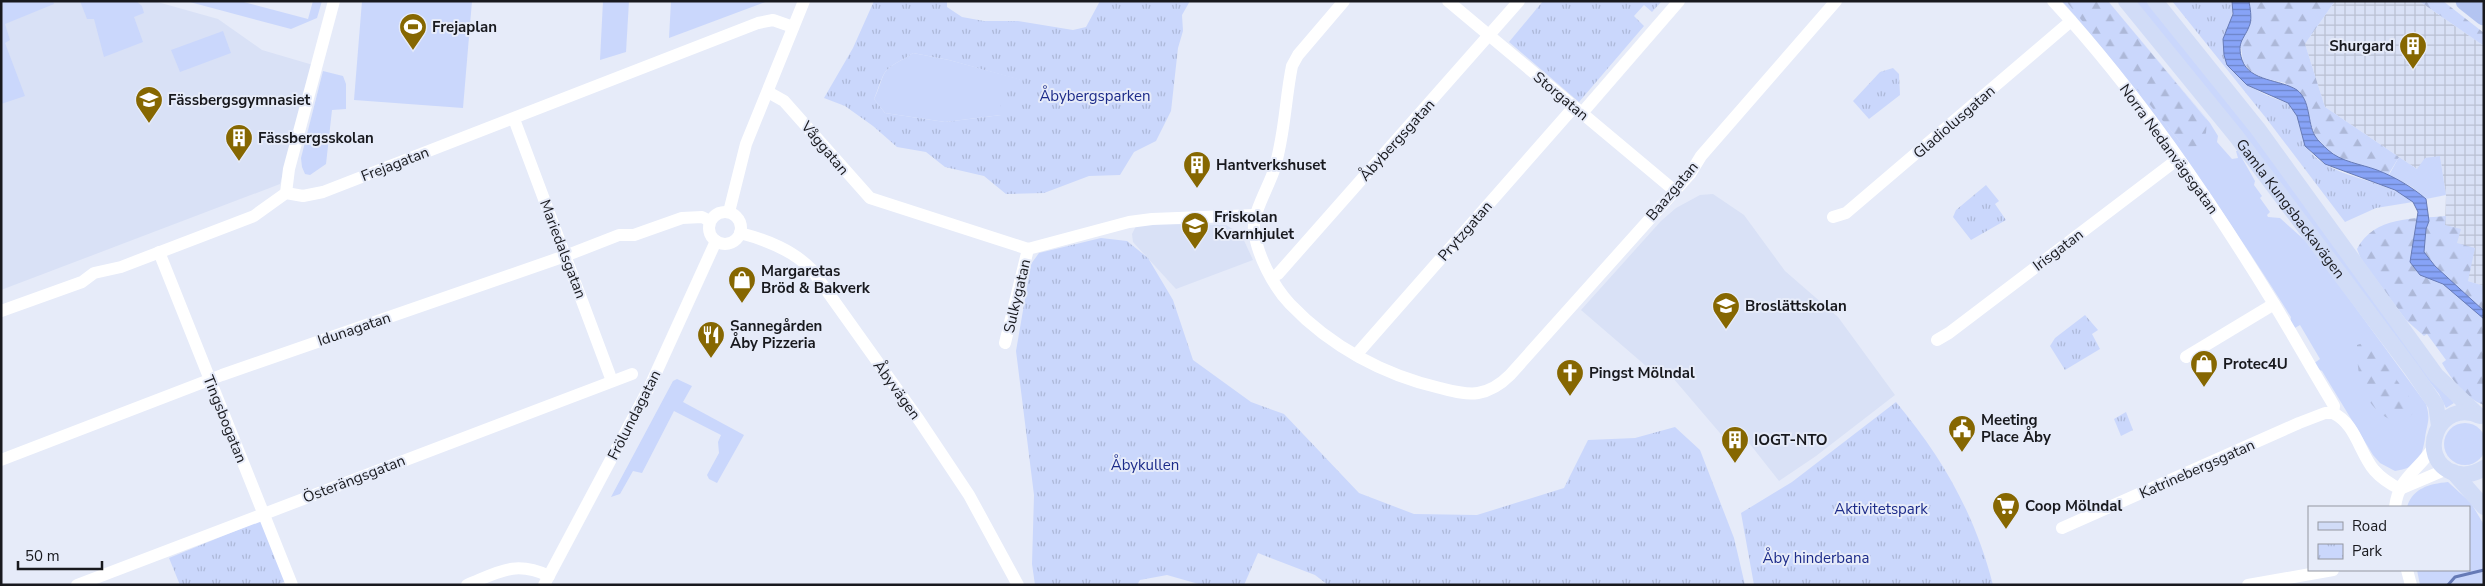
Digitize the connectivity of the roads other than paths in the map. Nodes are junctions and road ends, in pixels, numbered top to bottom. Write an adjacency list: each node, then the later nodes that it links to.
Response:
1 (334, 1): 21 (street)
2 (804, 1): 14 (street)
3 (1344, 1): 23 (street)
4 (1448, 1): 15 (street, Storgatan)
5 (1519, 1): 15 (street, Åbybergsgatan)
6 (1679, 1): 17 (street, Prytzgatan)
7 (1836, 1): 20 (street, Baazgatan)
8 (2053, 1): 13 (street, Norra Nedanvägsgatan)
9 (2126, 1): 43 (main road, Gamla Kungsbackavägen)
10 (2155, 1): 42 (main road, Gamla Kungsbackavägen)
11 (2465, 1): 12 (highway)
12 (2484, 16)
13 (2071, 21): 19 (street, Norra Nedanvägsgatan); 24 (street, Gladiolusgatan)
14 (793, 27): 16 (street); 18 (street, Frejagatan)
15 (1488, 36): 17 (street, Storgatan); 31 (street, Åbybergsgatan)
16 (768, 92): 22 (street); 28 (street, Våggatan)
17 (1578, 110): 20 (street, Storgatan); 36 (street, Prytzgatan)
18 (514, 118): 21 (street, Frejagatan); 30 (street, Mariedalsgatan)
19 (2178, 159): 32 (street, Norra Nedanvägsgatan); 34 (street, Irisgatan)
20 (1675, 191): 36 (street, Baazgatan)
21 (286, 193): 29 (street)
22 (729, 212): 25 (street); 26 (street)
23 (1255, 215): 28 (street); 31 (street, Baazgatan)
24 (1833, 217)
25 (710, 221): 27 (street); 30 (street, Idunagatan)
26 (740, 233): 27 (street); 59 (street, Åbyvägen)
27 (716, 241): 55 (street, Frölundagatan)
28 (1028, 249): 35 (street, Sulkygatan)
29 (159, 252): 33 (street); 40 (street, Tingsbogatan)
30 (566, 256): 39 (street, Mariedalsgatan); 40 (street, Idunagatan)
31 (1272, 277): 36 (street, Baazgatan)
32 (2274, 304): 37 (street); 41 (street, Norra Nedanvägsgatan)
33 (1, 311)
34 (1937, 340)
35 (1006, 343)
36 (1356, 355)
37 (2186, 357)
38 (632, 374): 39 (street, Österängsgatan)
39 (612, 380): 51 (street, Österängsgatan)
40 (210, 381): 45 (street, Idunagatan); 51 (street, Tingsbogatan)
41 (2333, 413): 48 (street, Norra Nedanvägsgatan); 52 (street, Katrinebergsgatan)
42 (2481, 417): 43 (main road)
43 (2439, 426): 44 (main road)
44 (2434, 446): 47 (main road); 48 (street)
45 (1, 460)
46 (2484, 468): 47 (main road)
47 (2450, 471): 48 (street); 50 (main road)
48 (2400, 489): 49 (street)
49 (2395, 506)
50 (2484, 508)
51 (263, 514): 56 (street, Österängsgatan); 57 (street, Tingsbogatan)
52 (2062, 528)
53 (2327, 571): 60 (street)
54 (2407, 571): 61 (street)
55 (546, 580): 58 (street)
56 (77, 585)
57 (292, 585)
58 (466, 585)
59 (1018, 585)
60 (2248, 585)
61 (2411, 585)

